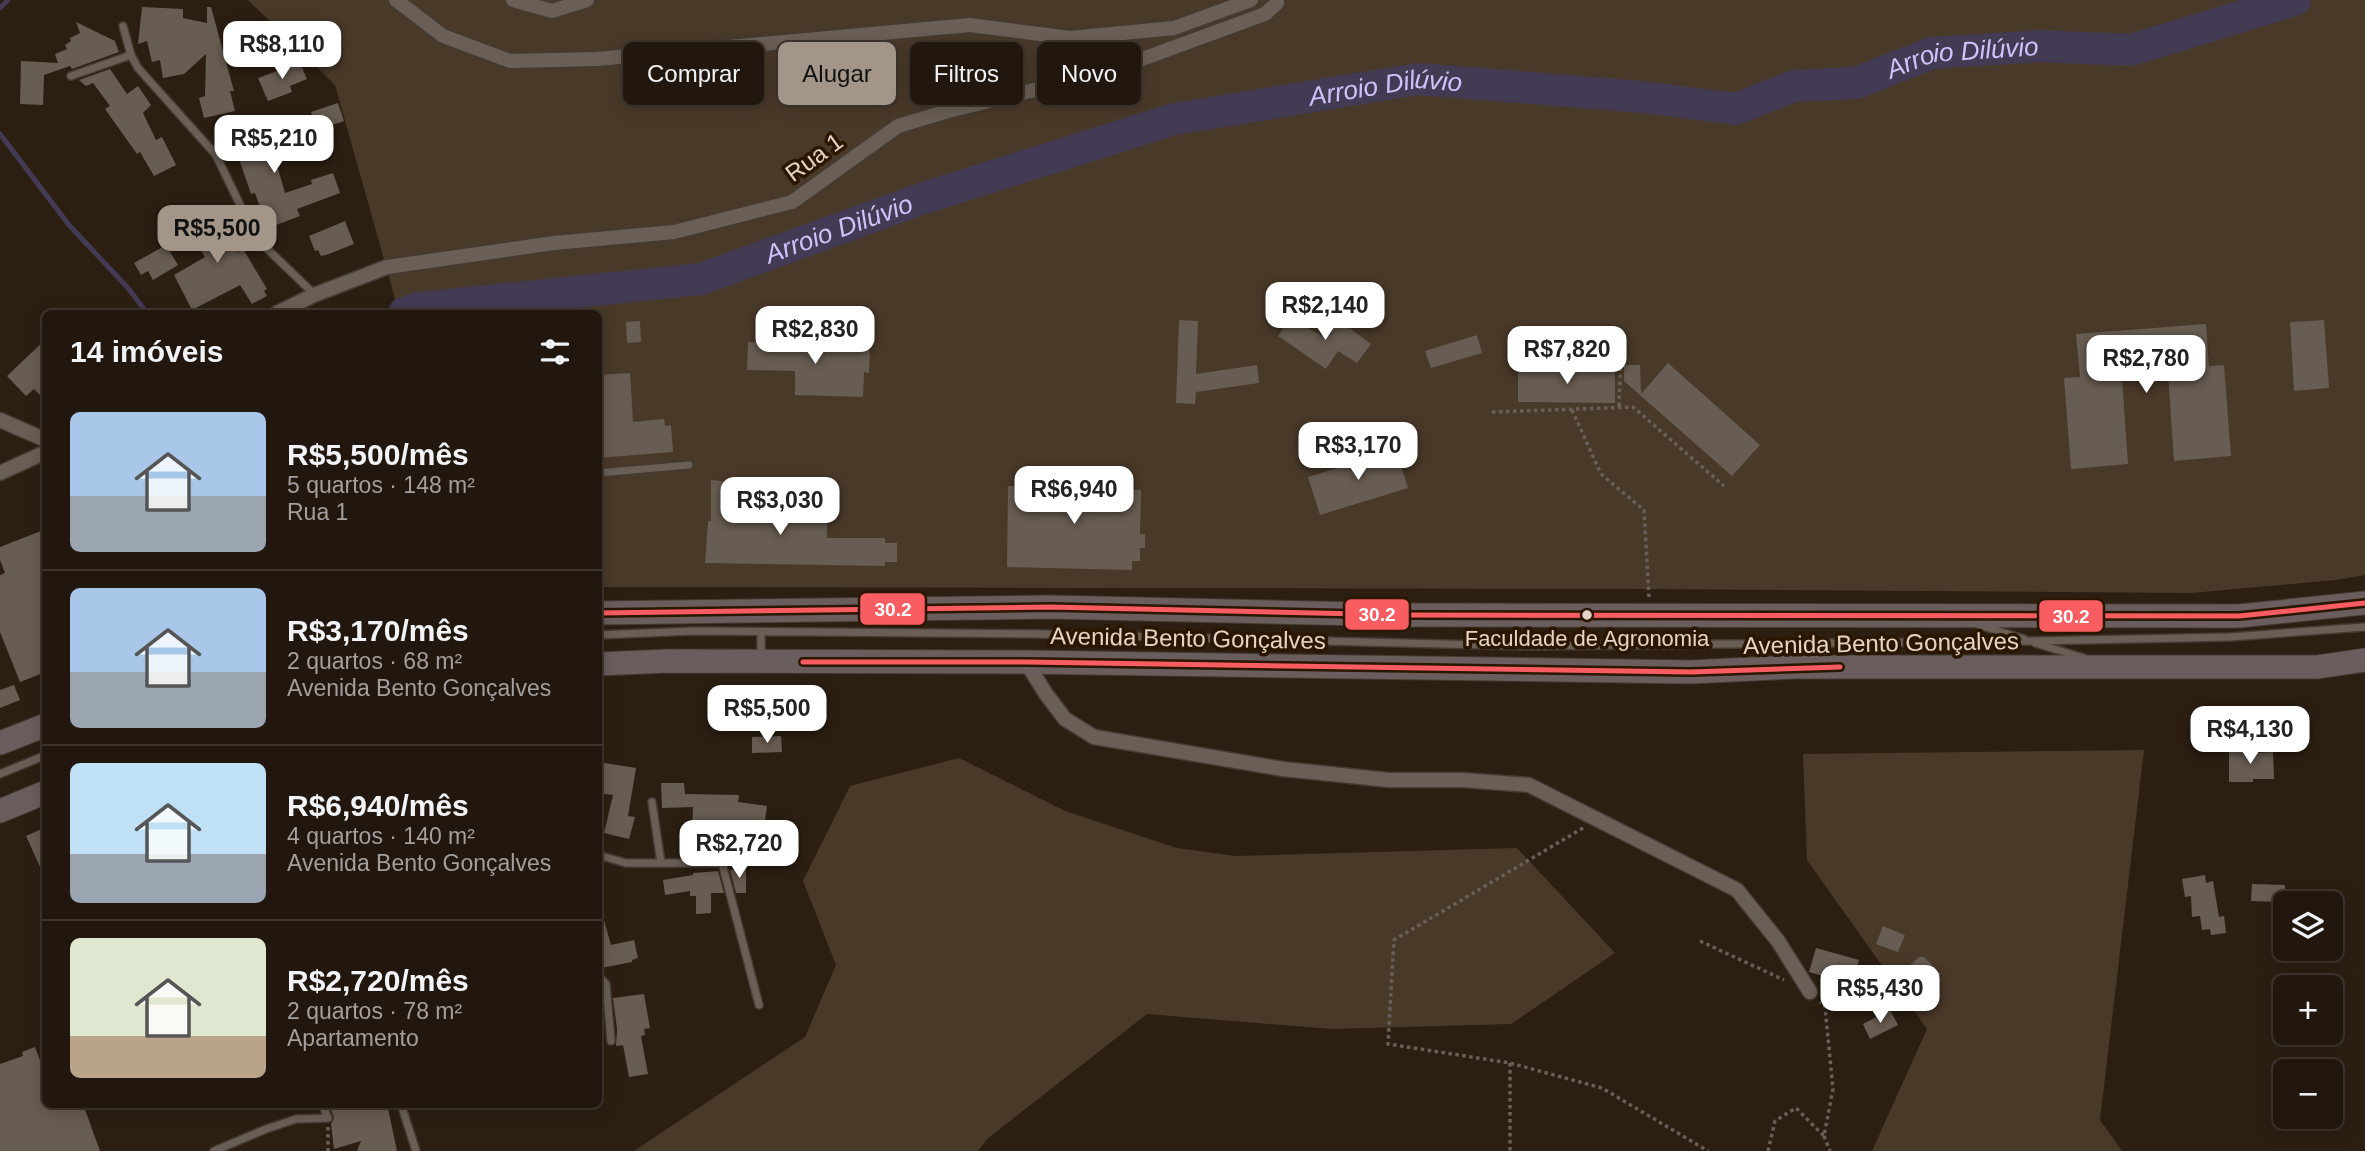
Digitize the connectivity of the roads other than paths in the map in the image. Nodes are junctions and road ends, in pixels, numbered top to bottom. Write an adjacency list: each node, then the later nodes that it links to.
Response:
1 (396, 0): 4 (street)
2 (513, 0): 3 (street)
3 (587, 0)
4 (1251, 0)
5 (1277, 0): 9 (street, Rua 1)
6 (123, 26): 7 (lane)
7 (131, 55): 8 (lane); 9 (lane)
8 (71, 76)
9 (314, 295): 10 (street, Rua 1)
10 (283, 310)
11 (0, 420): 12 (street)
12 (42, 438)
13 (42, 454): 15 (street)
14 (690, 465): 16 (lane)
15 (0, 473)
16 (602, 473)
17 (2365, 603): 19 (main road, Avenida Bento Gonçalves)
18 (602, 612): 19 (main road, Avenida Bento Gonçalves)
19 (1946, 615): 23 (lane)
20 (2365, 627): 23 (lane)
21 (761, 632): 22 (lane); 23 (lane); 25 (lane)
22 (602, 635)
23 (2030, 641): 28 (lane)
24 (2365, 660): 28 (main road, Avenida Bento Gonçalves)
25 (761, 662): 26 (main road, Avenida Bento Gonçalves); 27 (main road, Avenida Bento Gonçalves)
26 (1026, 662): 28 (main road, Avenida Bento Gonçalves); 39 (street)
27 (602, 664)
28 (2115, 668)
29 (42, 727): 30 (main road)
30 (0, 743)
31 (42, 757): 32 (lane)
32 (0, 774)
33 (42, 794): 35 (main road)
34 (652, 802): 37 (lane)
35 (0, 811)
36 (602, 856): 37 (lane)
37 (661, 863): 40 (lane)
38 (602, 980): 41 (lane)
39 (1810, 992)
40 (758, 1005)
41 (611, 1041)
42 (324, 1108): 44 (lane)
43 (402, 1108): 45 (lane)
44 (214, 1151)
45 (416, 1151)

